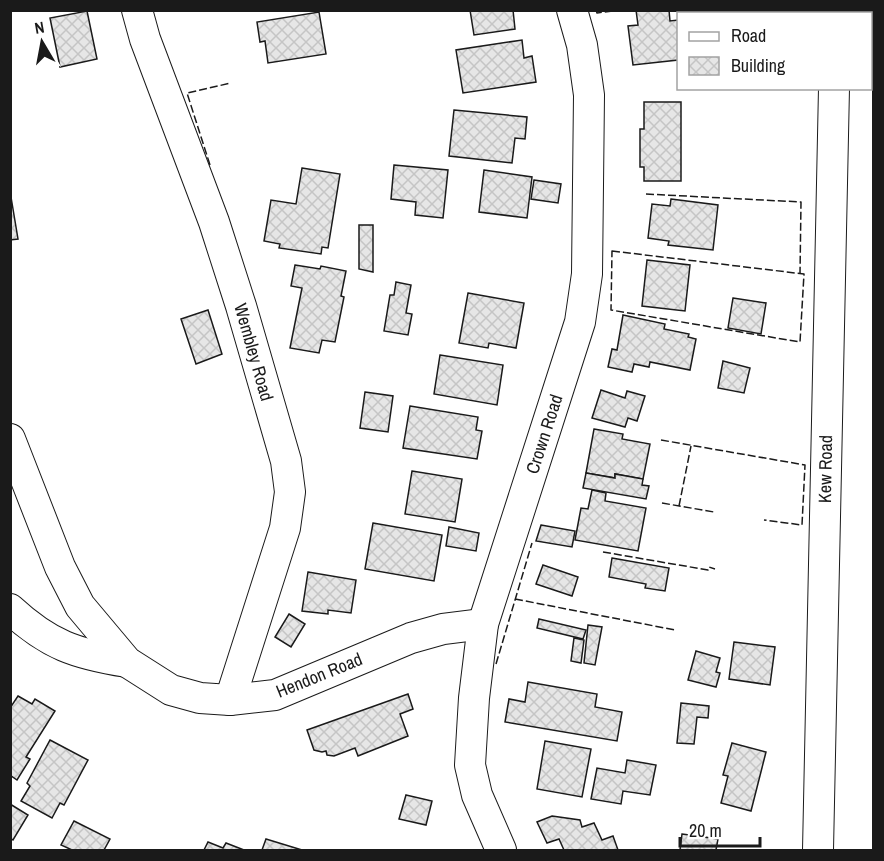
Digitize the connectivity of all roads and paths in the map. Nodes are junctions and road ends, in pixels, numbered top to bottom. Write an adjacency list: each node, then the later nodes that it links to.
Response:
1 (137, 10): 8 (street, Wembley Road)
2 (572, 10): 6 (street, Crown Road)
3 (834, 90): 10 (street, Kew Road)
4 (10, 439): 7 (street, Hendon Road)
5 (10, 609): 7 (street)
6 (483, 624): 8 (street, Hendon Road); 9 (street, Crown Road)
7 (127, 662): 8 (street, Hendon Road)
8 (231, 700)
9 (501, 850)
10 (818, 850)

